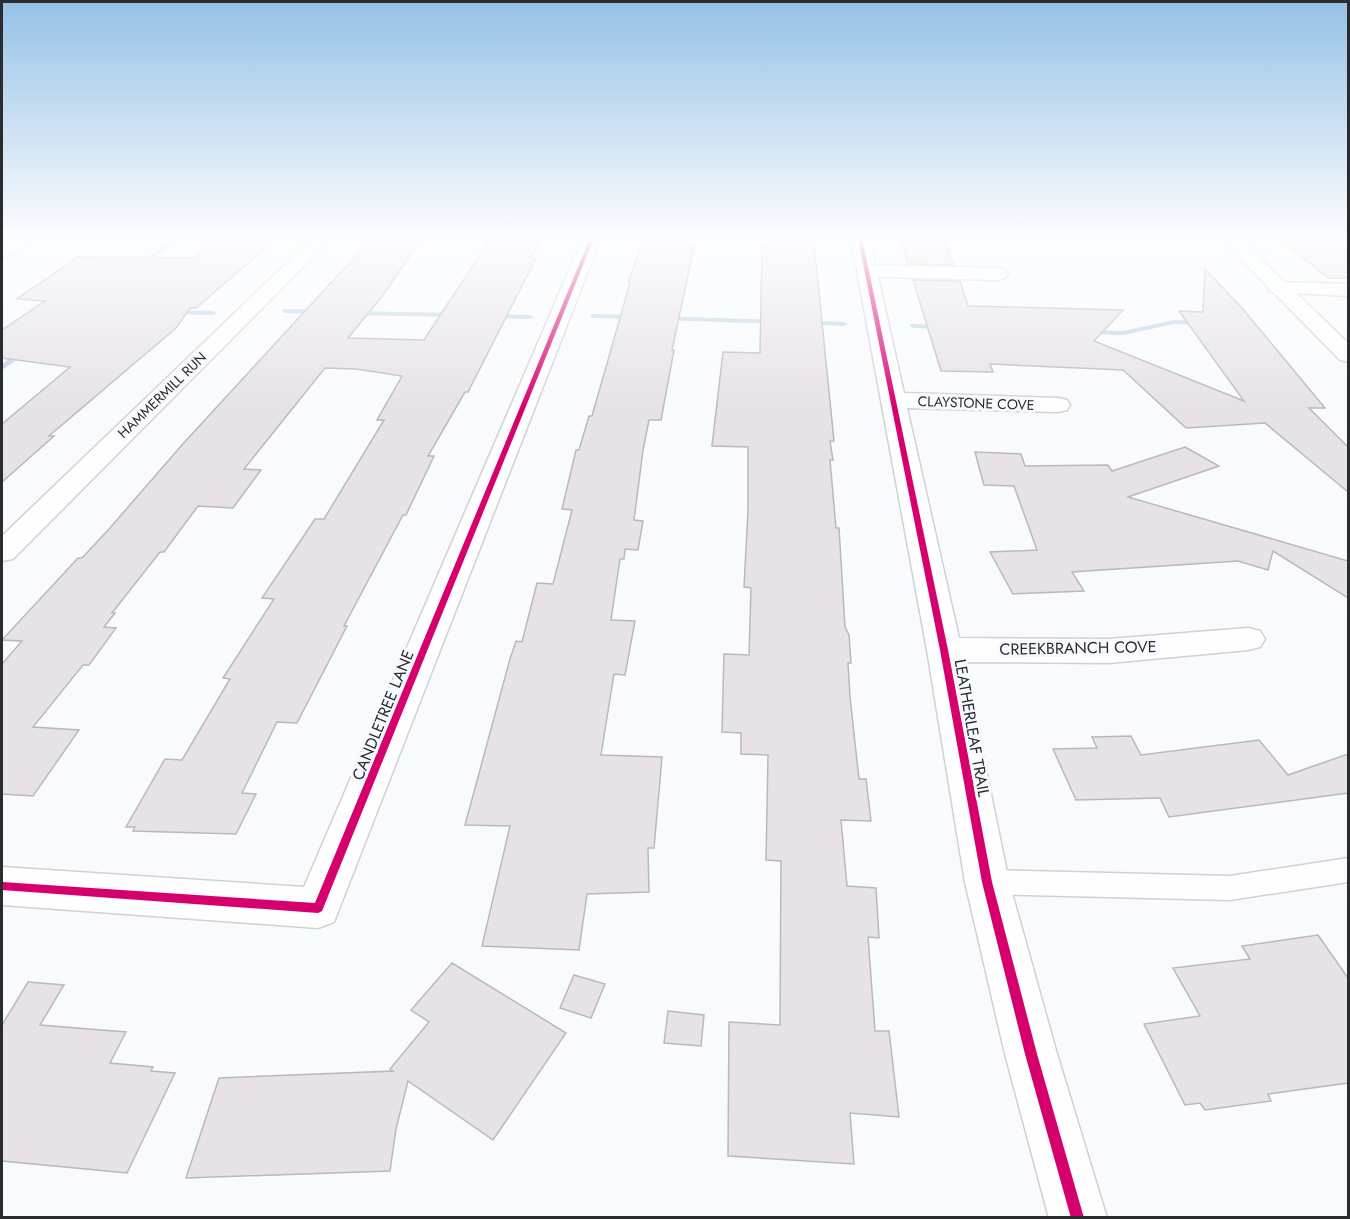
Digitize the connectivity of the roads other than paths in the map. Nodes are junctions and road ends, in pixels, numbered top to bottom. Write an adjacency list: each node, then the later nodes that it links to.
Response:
1 (265, 295): 8 (street, HAMMERMILL RUN)
2 (569, 295): 13 (street, CANDLETREE LANE)
3 (871, 295): 6 (street, LEATHERLEAF TRAIL)
4 (1285, 295): 5 (street)
5 (1348, 356)
6 (894, 400): 7 (street, CLAYSTONE COVE); 10 (street, LEATHERLEAF TRAIL)
7 (1058, 405)
8 (2, 552)
9 (1248, 639): 10 (street, CREEKBRANCH COVE)
10 (944, 650): 12 (street, LEATHERLEAF TRAIL)
11 (1348, 870): 12 (lane)
12 (987, 882): 14 (street, LEATHERLEAF TRAIL)
13 (2, 886)
14 (1078, 1218)

